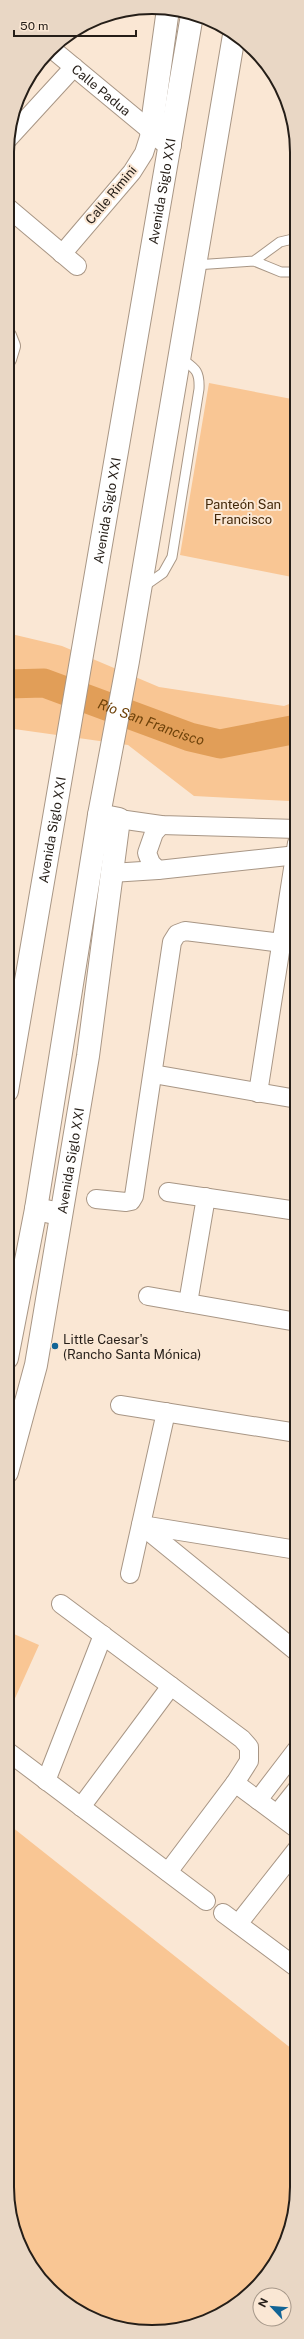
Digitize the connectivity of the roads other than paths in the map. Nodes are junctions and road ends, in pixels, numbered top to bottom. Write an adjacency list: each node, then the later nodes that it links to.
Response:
1 (167, 15): 7 (main road, Avenida Siglo XXI)
2 (191, 20): 8 (main road, Avenida Siglo XXI)
3 (233, 40): 13 (main road, Avenida Siglo XXI)
4 (56, 52): 5 (street, Calle Padua)
5 (74, 67): 6 (street); 7 (street, Calle Padua)
6 (16, 131)
7 (151, 131): 8 (main road); 11 (street, Calle Rimini)
8 (170, 145): 24 (main road, Avenida Siglo XXI)
9 (14, 213): 11 (street)
10 (290, 240): 12 (lane)
11 (62, 254): 14 (street)
12 (254, 261): 13 (lane); 15 (lane)
13 (195, 265): 16 (main road, Avenida Siglo XXI)
14 (77, 266)
15 (290, 272)
16 (109, 817): 17 (street); 21 (main road, Avenida Siglo XXI); 33 (main road, Avenida Siglo XXI)
17 (161, 825): 18 (street); 20 (street)
18 (290, 829)
19 (290, 852): 20 (street)
20 (158, 870): 21 (street)
21 (111, 872): 35 (main road, Avenida Siglo XXI)
22 (290, 891): 23 (street)
23 (282, 944): 27 (street); 28 (street)
24 (22, 1006): 25 (main road, Avenida Siglo XXI); 26 (main road, Avenida Siglo XXI)
25 (14, 1016)
26 (14, 1051)
27 (153, 1074): 28 (street); 32 (street)
28 (258, 1093): 29 (street)
29 (290, 1098)
30 (168, 1192): 31 (street)
31 (206, 1197): 34 (street); 37 (street)
32 (96, 1199)
33 (36, 1209): 35 (main road); 39 (main road, Avenida Siglo XXI)
34 (290, 1210)
35 (60, 1214): 43 (main road, Avenida Siglo XXI)
36 (148, 1296): 37 (street)
37 (188, 1303): 38 (street)
38 (290, 1321)
39 (14, 1322)
40 (120, 1405): 41 (street)
41 (166, 1412): 42 (street); 44 (street)
42 (290, 1432)
43 (14, 1446)
44 (141, 1525): 45 (street); 46 (street); 49 (street)
45 (290, 1549)
46 (130, 1574)
47 (61, 1604): 48 (street)
48 (103, 1635): 50 (street); 53 (street)
49 (290, 1646)
50 (171, 1686): 54 (street); 57 (street)
51 (14, 1756): 53 (street)
52 (290, 1758): 56 (street)
53 (46, 1780): 57 (street)
54 (235, 1783): 56 (street); 61 (street)
55 (290, 1798): 58 (street)
56 (258, 1800): 58 (street)
57 (81, 1807): 61 (street)
58 (277, 1814): 59 (street)
59 (290, 1824)
60 (290, 1858): 64 (street)
61 (168, 1872): 62 (street)
62 (206, 1901)
63 (223, 1913): 64 (street)
64 (238, 1924): 65 (street)
65 (290, 1963)

